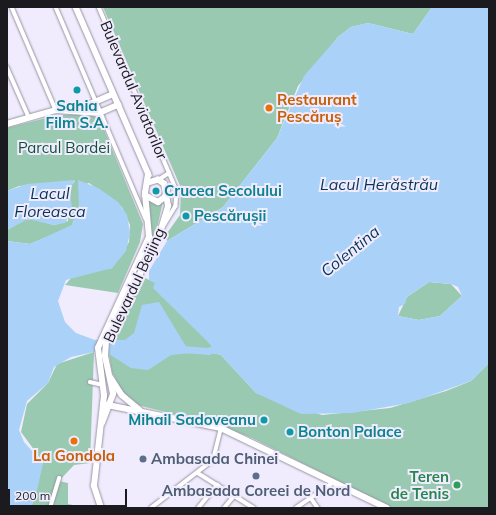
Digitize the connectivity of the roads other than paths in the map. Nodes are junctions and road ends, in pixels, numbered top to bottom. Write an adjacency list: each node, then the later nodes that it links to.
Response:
1 (12, 7): 10 (street)
2 (56, 7): 7 (street)
3 (76, 7): 6 (main road, Bulevardul Aviatorilor)
4 (99, 7): 14 (street, Bulevardul Aviatorilor)
5 (7, 67): 12 (street)
6 (114, 96): 7 (main road); 8 (main road, Bulevardul Beijing)
7 (96, 102): 9 (main road); 11 (street)
8 (118, 105): 11 (main road); 15 (main road, Bulevardul Beijing)
9 (78, 109): 10 (main road); 11 (main road)
10 (56, 110): 12 (main road)
11 (99, 113): 20 (street)
12 (29, 117): 13 (main road)
13 (7, 124)
14 (170, 173): 16 (street, Bulevardul Aviatorilor); 18 (street, Bulevardul Aviatorilor); 21 (street, Bulevardul Aviatorilor)
15 (148, 174): 16 (main road, Bulevardul Beijing); 17 (main road, Bulevardul Beijing)
16 (156, 180): 17 (main road); 18 (main road, Bulevardul Beijing)
17 (148, 183): 19 (main road, Bulevardul Beijing)
18 (166, 187): 19 (main road); 21 (main road, Bulevardul Beijing)
19 (145, 193): 20 (main road, Bulevardul Beijing)
20 (150, 227): 22 (main road, Bulevardul Beijing)
21 (162, 229): 22 (main road, Bulevardul Beijing)
22 (106, 332): 23 (main road, Bulevardul Beijing); 25 (main road, Bulevardul Beijing)
23 (107, 370): 27 (main road, Bulevardul Beijing); 28 (main road)
24 (90, 382): 25 (street)
25 (103, 385): 26 (main road, Bulevardul Beijing)
26 (104, 404): 27 (main road); 29 (main road, Bulevardul Beijing)
27 (110, 407): 28 (main road); 29 (main road, Bulevardul Beijing)
28 (142, 411): 30 (main road)
29 (101, 423): 38 (main road)
30 (221, 428): 31 (street); 33 (main road)
31 (198, 473): 34 (street); 39 (street)
32 (59, 478): 37 (street)
33 (334, 482): 36 (street); 45 (main road)
34 (217, 485): 35 (street); 40 (street)
35 (234, 496): 41 (street); 42 (street)
36 (311, 498): 43 (street); 44 (street)
37 (50, 508)
38 (101, 508)
39 (151, 508)
40 (198, 508)
41 (224, 508)
42 (254, 508)
43 (296, 508)
44 (318, 508)
45 (387, 508)

